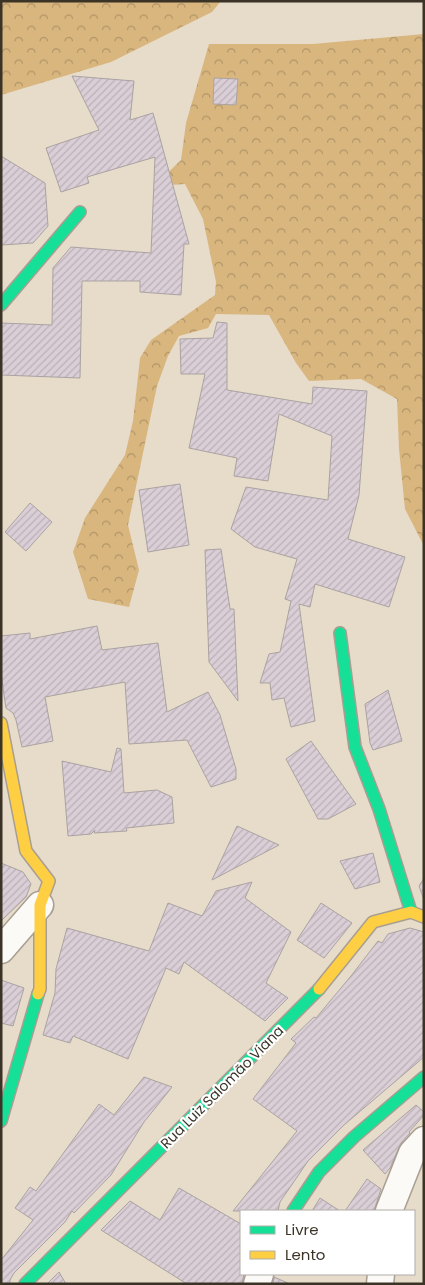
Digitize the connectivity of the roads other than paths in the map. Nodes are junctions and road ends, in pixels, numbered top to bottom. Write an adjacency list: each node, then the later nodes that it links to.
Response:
1 (80, 212): 2 (street)
2 (1, 305)
3 (340, 634): 6 (street)
4 (1, 723): 5 (street)
5 (40, 905): 8 (street); 10 (street)
6 (411, 912): 7 (street); 14 (street, Rua Luiz Salomão Viana)
7 (424, 918)
8 (1, 950)
9 (424, 1077): 12 (street)
10 (1, 1121)
11 (424, 1140): 13 (street)
12 (294, 1210)
13 (389, 1210)
14 (25, 1284)

